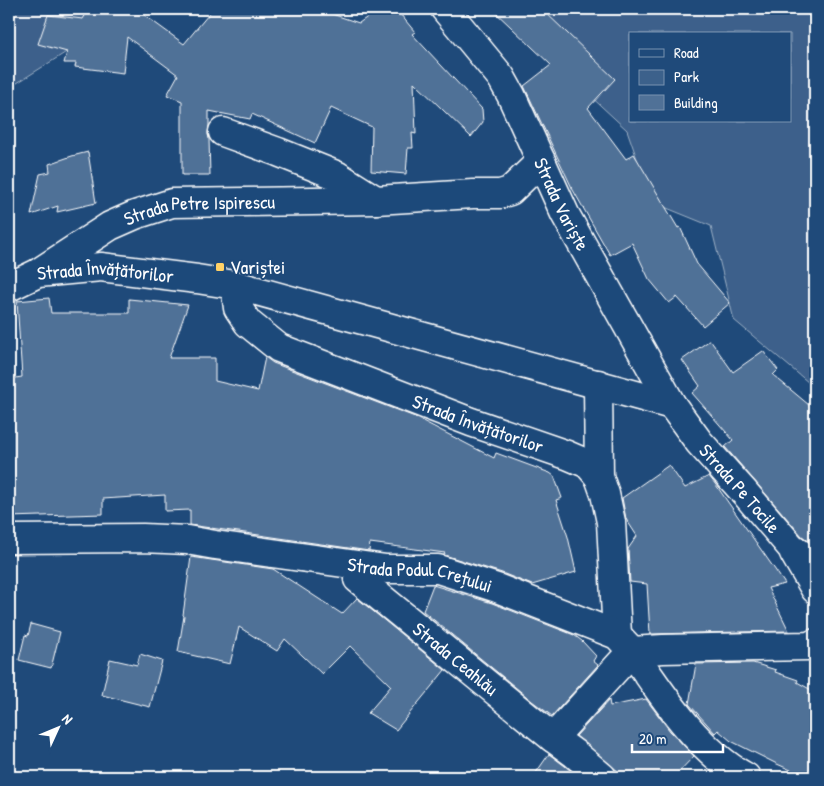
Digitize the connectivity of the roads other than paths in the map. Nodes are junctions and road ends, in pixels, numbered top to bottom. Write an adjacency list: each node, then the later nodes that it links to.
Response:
1 (445, 9): 3 (street, Strada Variște)
2 (222, 132): 4 (street)
3 (541, 161): 4 (street, Strada Petre Ispirescu); 9 (street, Strada Variște)
4 (376, 200): 5 (street, Strada Petre Ispirescu)
5 (38, 273): 6 (street, Strada Învățătorilor); 7 (street, Strada Învățătorilor)
6 (235, 285): 8 (street, Strada Învățătorilor); 10 (street, Strada Învățătorilor)
7 (9, 287)
8 (598, 384): 9 (street, Strada Învățătorilor); 10 (street)
9 (672, 405): 12 (street, Strada Pe Tocile)
10 (599, 477): 16 (street)
11 (9, 539): 16 (street, Strada Podul Crețului)
12 (790, 547): 13 (street, Strada Pe Tocile); 15 (street)
13 (815, 565)
14 (358, 579): 18 (street, Strada Ceahlău)
15 (815, 588)
16 (624, 643): 17 (street, Strada Podul Crețului); 18 (street); 20 (street)
17 (815, 643)
18 (553, 738): 19 (street, Strada Ceahlău)
19 (602, 777)
20 (746, 777)

